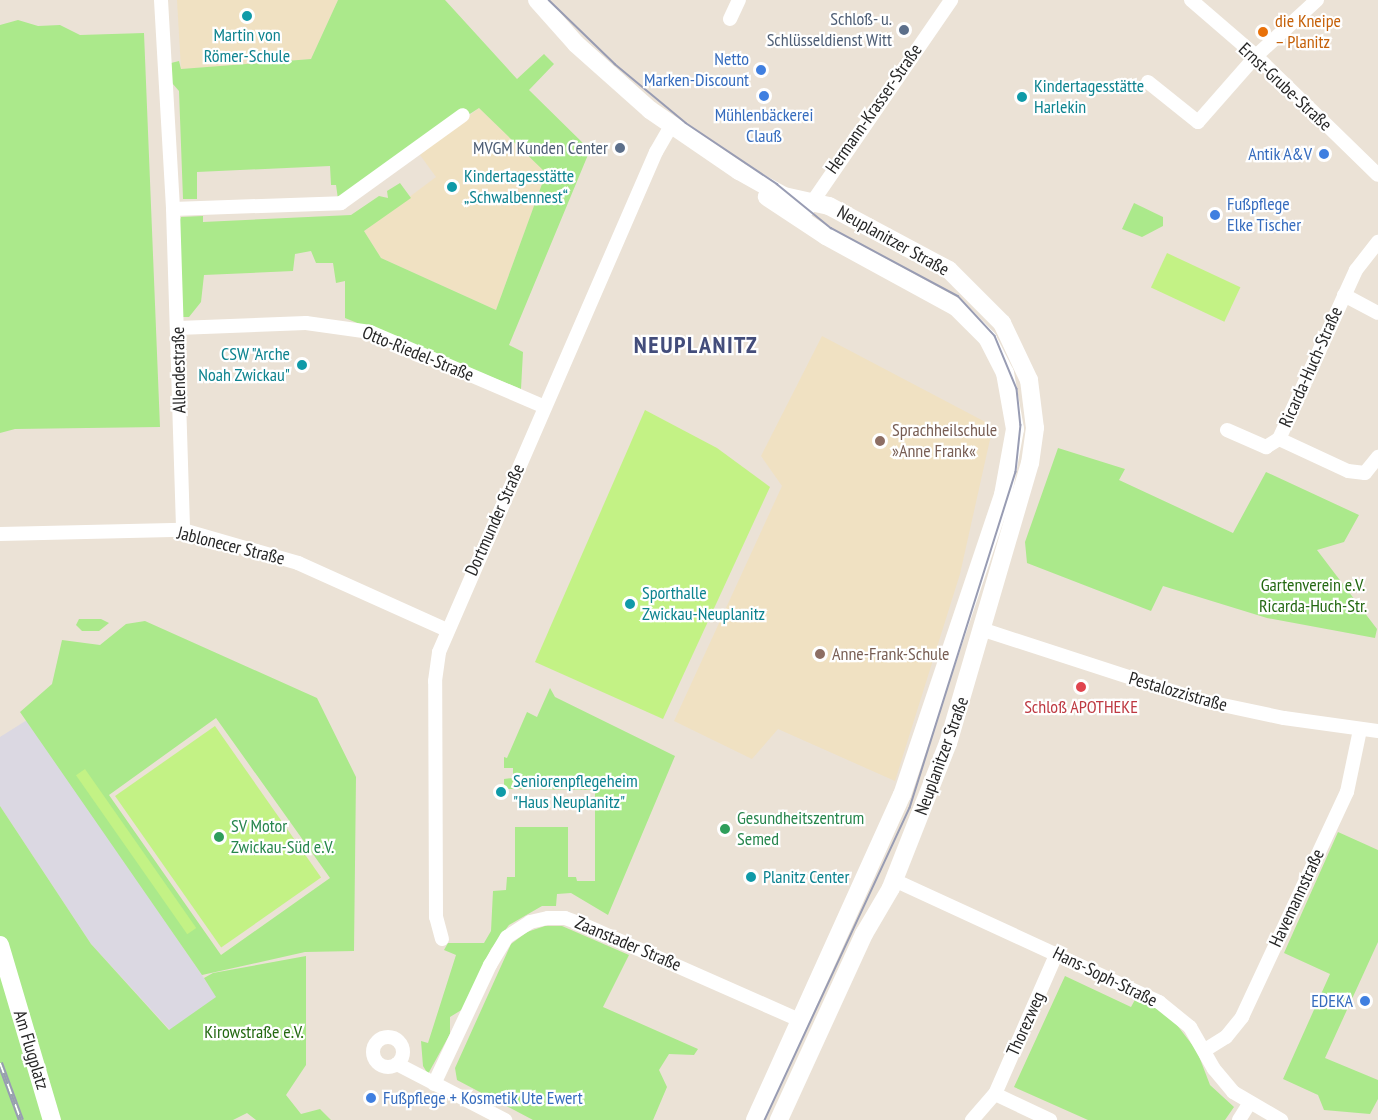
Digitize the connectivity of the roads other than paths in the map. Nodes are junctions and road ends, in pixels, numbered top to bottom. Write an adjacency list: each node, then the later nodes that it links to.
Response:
1 (161, 0): 15 (street, Allendestraße)
2 (537, 0): 11 (street, Neuplanitzer Straße)
3 (739, 0): 7 (street)
4 (951, 0): 14 (street, Hermann-Krasser-Straße)
5 (1191, 0): 8 (street, Ernst-Grube-Straße)
6 (1317, 0): 8 (street)
7 (730, 19)
8 (1256, 56): 9 (street); 13 (street, Ernst-Grube-Straße)
9 (1148, 82)
10 (463, 115): 15 (street)
11 (671, 126): 12 (street, Neuplanitzer Straße); 21 (street, Dortmunder Straße)
12 (739, 171): 14 (street, Neuplanitzer Straße); 16 (street, Neuplanitzer Straße)
13 (1378, 175)
14 (814, 203): 16 (street, Hermann-Krasser-Straße); 29 (street, Neuplanitzer Straße)
15 (173, 209): 20 (street, Allendestraße)
16 (800, 220): 27 (street, Neuplanitzer Straße)
17 (1378, 242): 18 (street, Ricarda-Huch-Straße)
18 (1344, 295): 19 (street, Ricarda-Huch-Straße); 23 (street, Ricarda-Huch-Straße)
19 (1378, 313)
20 (178, 328): 21 (street, Otto-Riedel-Straße); 25 (street, Allendestraße)
21 (545, 407): 28 (street, Dortmunder Straße)
22 (1227, 430): 23 (street, Ricarda-Huch-Straße)
23 (1279, 439): 24 (street, Ricarda-Huch-Straße)
24 (1378, 457)
25 (183, 530): 26 (street, Jablonecer Straße); 28 (street, Jablonecer Straße)
26 (0, 534)
27 (962, 624): 29 (street); 32 (street, Neuplanitzer Straße)
28 (447, 630): 34 (street, Dortmunder Straße)
29 (984, 630): 30 (street, Pestalozzistraße); 33 (street, Neuplanitzer Straße)
30 (1360, 730): 31 (street, Pestalozzistraße); 39 (street, Havemannstraße)
31 (1378, 731)
32 (872, 869): 33 (street); 37 (street, Neuplanitzer Straße)
33 (894, 879): 36 (street, Hans-Soph-Straße); 38 (street, Neuplanitzer Straße)
34 (442, 939)
35 (0, 945): 44 (street, Am Flugplatz)
36 (1057, 953): 39 (street, Hans-Soph-Straße); 42 (street, Thorezweg)
37 (800, 1020): 38 (street); 41 (street, Zaanstader Straße); 46 (street, Neuplanitzer Straße)
38 (821, 1029): 47 (street, Neuplanitzer Straße)
39 (1205, 1050): 43 (street, Hans-Soph-Straße)
40 (397, 1064): 41 (street)
41 (434, 1084): 45 (street)
42 (995, 1094): 48 (street, Thorezweg); 49 (street)
43 (1248, 1104): 50 (street); 51 (street, Hans-Soph-Straße)
44 (52, 1120)
45 (505, 1120)
46 (755, 1120)
47 (778, 1120)
48 (970, 1120)
49 (1050, 1120)
50 (1239, 1120)
51 (1281, 1120)

